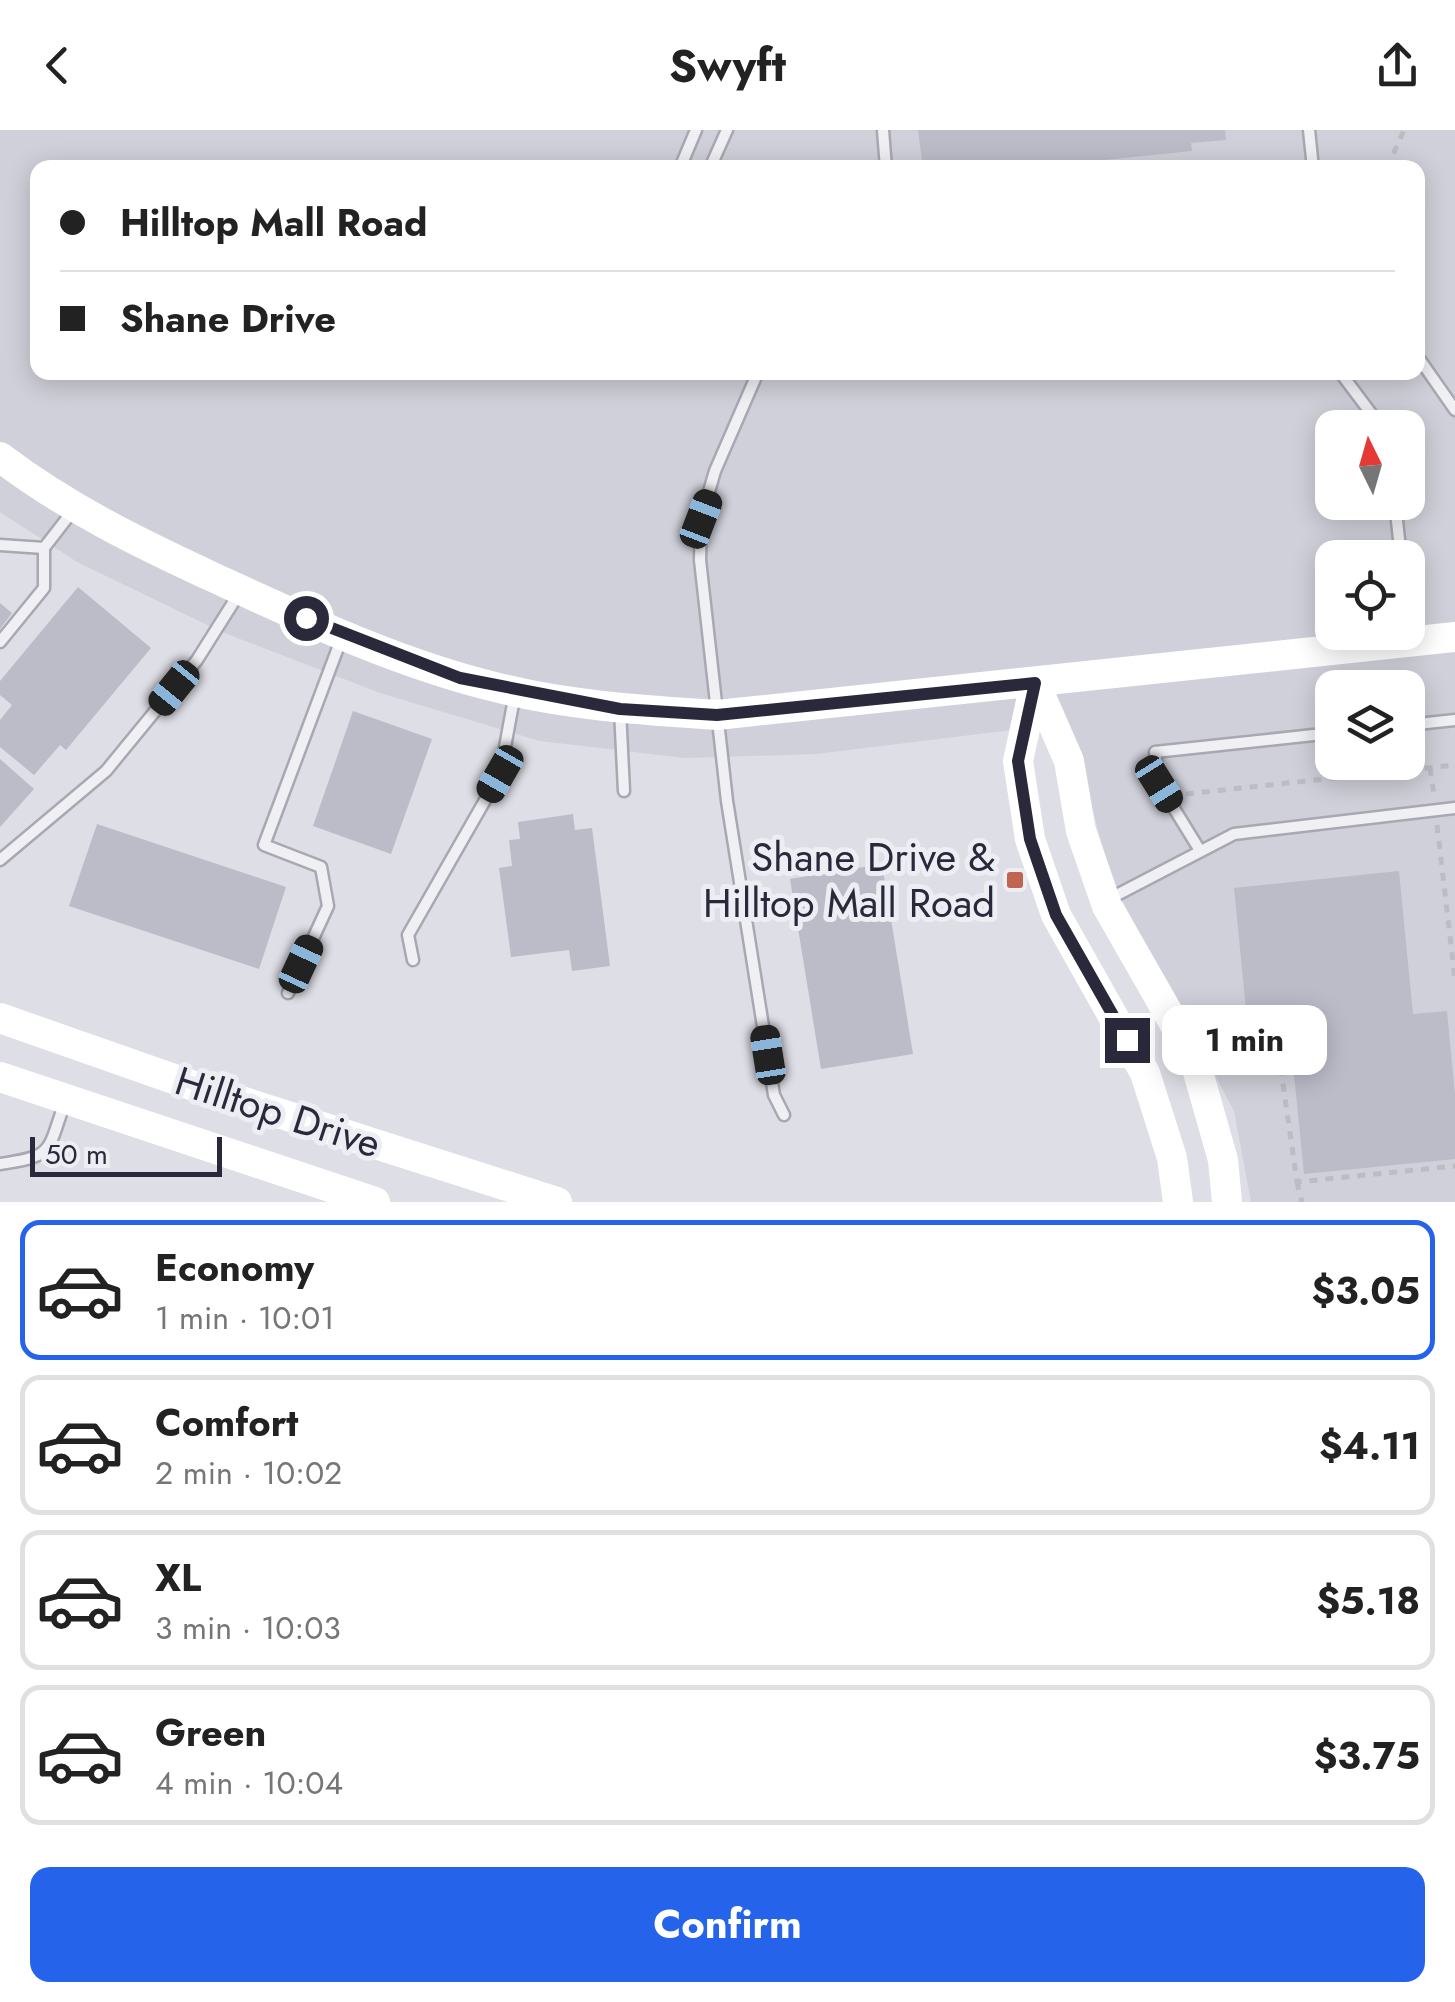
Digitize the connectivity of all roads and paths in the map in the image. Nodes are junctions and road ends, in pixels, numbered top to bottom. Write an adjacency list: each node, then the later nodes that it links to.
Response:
1 (696, 130): 6 (lane)
2 (726, 130): 7 (lane)
3 (883, 130): 8 (lane)
4 (1309, 130): 9 (lane)
5 (1404, 130): 10 (path)
6 (683, 160)
7 (713, 160)
8 (885, 160)
9 (1312, 160)
10 (1391, 160)
11 (1425, 367): 15 (lane)
12 (755, 380): 29 (lane)
13 (1346, 380): 14 (lane)
14 (1368, 410)
15 (1455, 410)
16 (1, 459): 17 (street)
17 (75, 508): 19 (lane); 20 (street)
18 (0, 545): 19 (lane)
19 (44, 548): 24 (lane)
20 (241, 590): 21 (street); 40 (lane)
21 (343, 634): 27 (street); 45 (lane)
22 (1425, 635): 23 (street)
23 (1455, 636)
24 (0, 642)
25 (1315, 646): 26 (street)
26 (1035, 683): 29 (street); 41 (street); 58 (street)
27 (516, 692): 28 (street); 43 (lane)
28 (620, 709): 29 (street); 35 (lane)
29 (717, 715): 52 (lane)
30 (1455, 720): 31 (lane)
31 (1425, 723)
32 (1315, 735): 39 (lane)
33 (1455, 765): 34 (path)
34 (1430, 768): 36 (path); 38 (path)
35 (624, 791)
36 (1186, 794)
37 (1455, 808): 38 (lane)
38 (1436, 810): 39 (lane); 42 (path)
39 (1199, 849): 41 (lane)
40 (0, 860)
41 (1105, 901): 59 (street)
42 (1452, 953): 44 (path)
43 (413, 960)
44 (1455, 979)
45 (288, 992)
46 (0, 1018): 57 (street, Hilltop Drive)
47 (1292, 1048): 51 (path)
48 (0, 1077): 49 (street, Hilltop Drive)
49 (65, 1101): 53 (lane); 56 (street, Hilltop Drive)
50 (1298, 1112): 51 (path)
51 (1288, 1113): 55 (path)
52 (784, 1114)
53 (0, 1164)
54 (1455, 1166): 55 (path)
55 (1298, 1182): 60 (path)
56 (375, 1202)
57 (557, 1202)
58 (1178, 1202)
59 (1227, 1202)
60 (1302, 1202)

